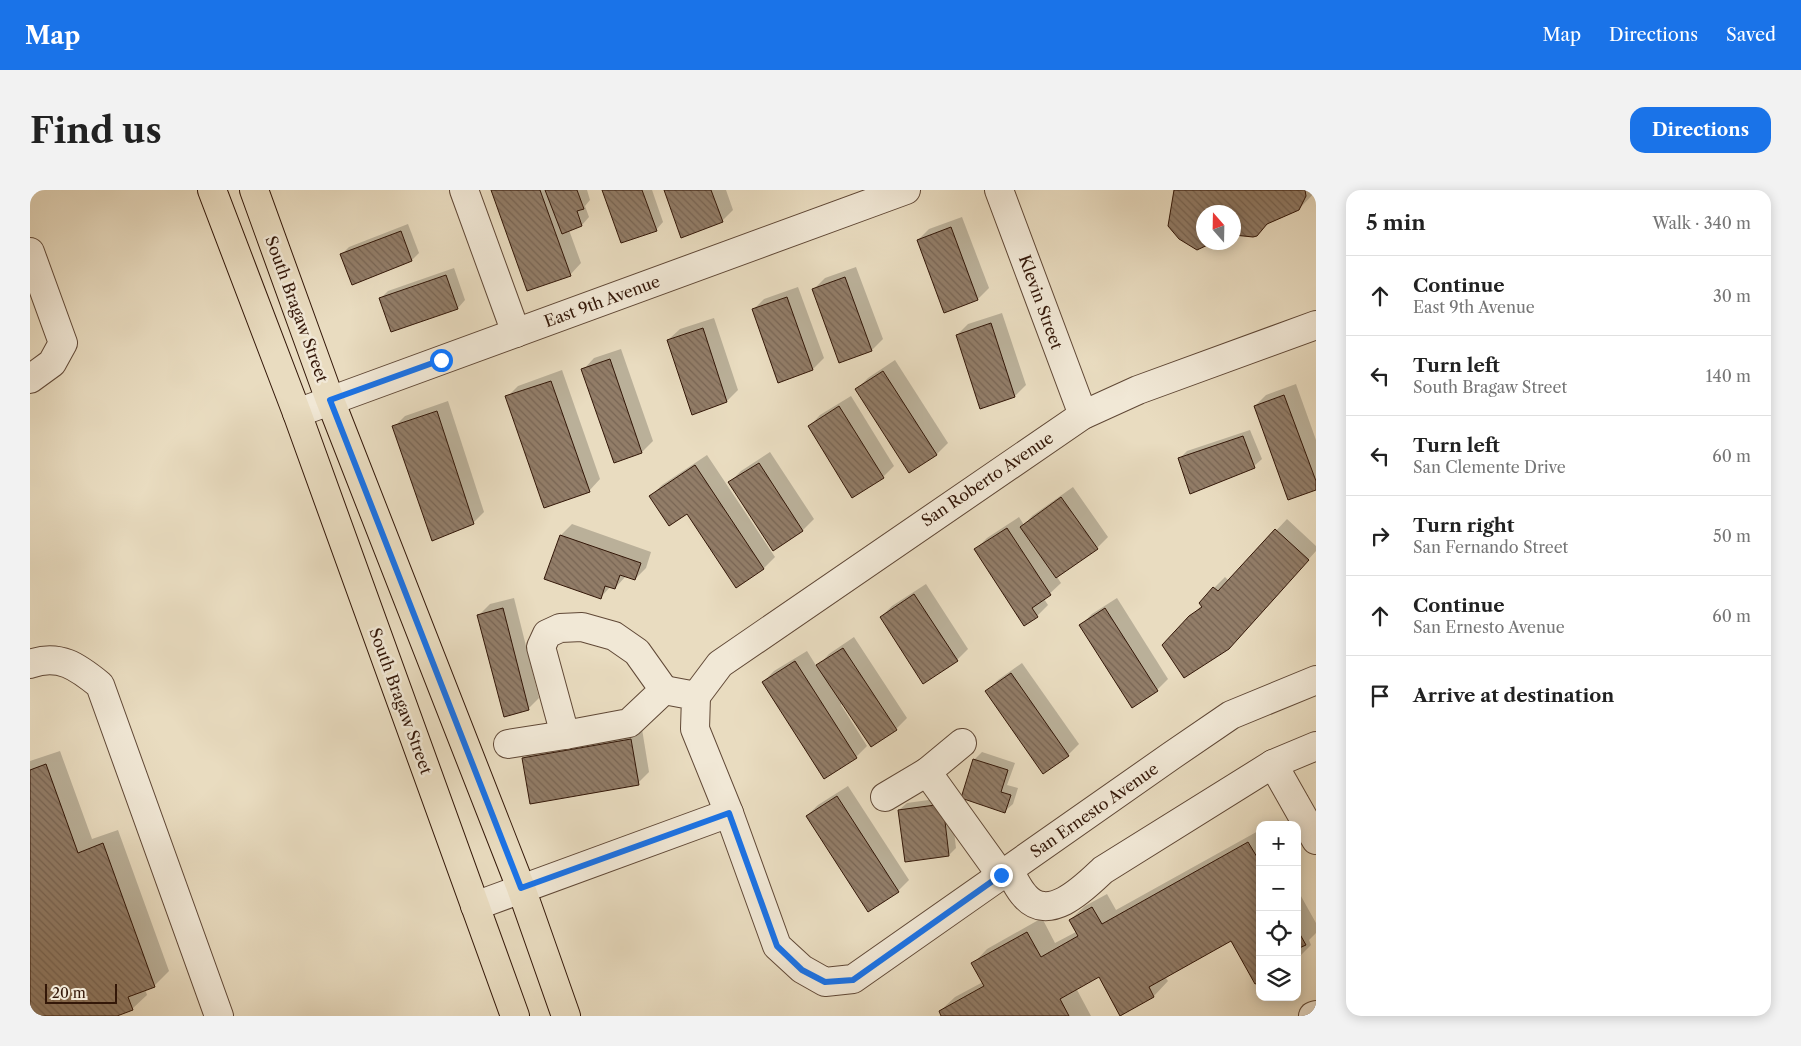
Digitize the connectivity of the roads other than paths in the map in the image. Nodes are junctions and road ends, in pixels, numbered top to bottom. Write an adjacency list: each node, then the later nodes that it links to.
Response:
1 (212, 190): 11 (main road, South Bragaw Street)
2 (254, 190): 10 (main road, South Bragaw Street)
3 (464, 190): 8 (street)
4 (906, 190): 8 (street, East 9th Avenue)
5 (999, 190): 12 (street, Klevin Street)
6 (30, 252): 9 (street)
7 (1316, 325): 12 (street, San Roberto Avenue)
8 (516, 333): 10 (street, East 9th Avenue)
9 (30, 379)
10 (330, 400): 11 (street, East 9th Avenue); 27 (main road, South Bragaw Street)
11 (297, 413): 28 (main road, South Bragaw Street)
12 (1083, 415): 16 (street, San Roberto Avenue)
13 (30, 664): 29 (street)
14 (1316, 680): 26 (street, San Ernesto Avenue)
15 (664, 690): 16 (street); 17 (street); 17 (street)
16 (696, 696): 24 (street, San Ernesto Avenue)
17 (565, 735): 19 (street)
18 (962, 743): 22 (street)
19 (508, 744)
20 (1316, 746): 21 (street)
21 (1273, 764): 25 (street); 26 (street)
22 (927, 772): 23 (street); 26 (street)
23 (885, 797)
24 (729, 813): 26 (street, San Ernesto Avenue); 27 (street)
25 (1316, 840)
26 (1004, 873)
27 (521, 888): 28 (street); 31 (main road, South Bragaw Street)
28 (475, 906): 30 (main road, South Bragaw Street)
29 (219, 1016)
30 (515, 1016)
31 (566, 1016)

